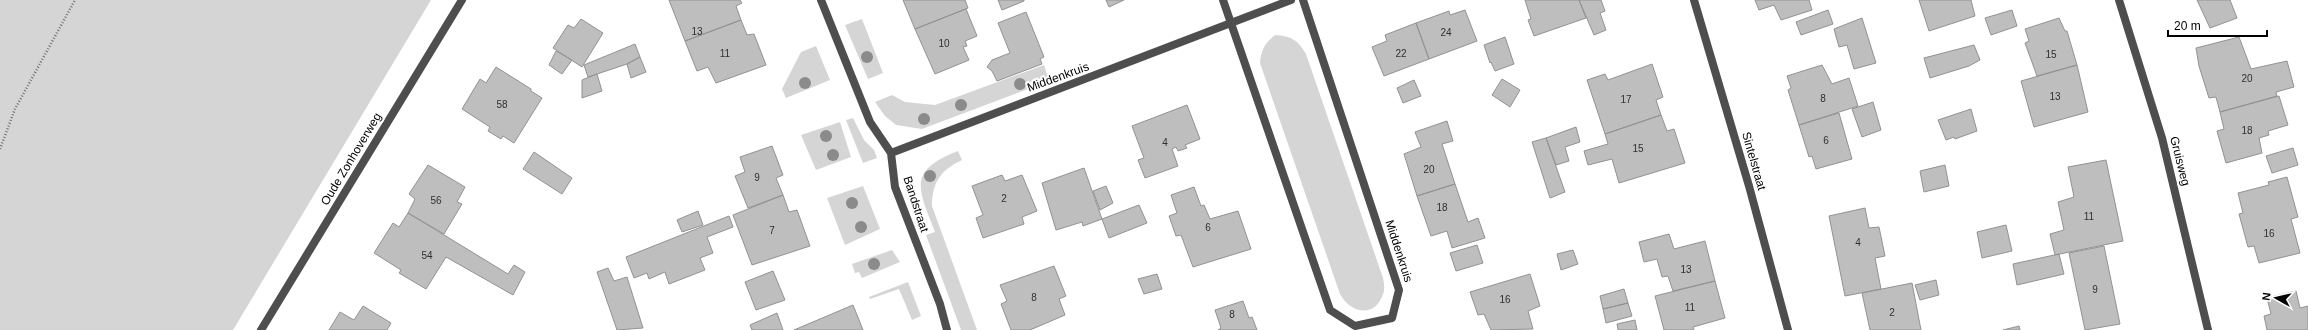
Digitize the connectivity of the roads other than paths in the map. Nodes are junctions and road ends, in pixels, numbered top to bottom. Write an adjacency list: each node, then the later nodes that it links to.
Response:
1 (462, 0): 10 (street, Oude Zonhoverweg)
2 (821, 0): 9 (street, Bandstraat)
3 (1223, 0): 8 (street, Middenkruis)
4 (1291, 0): 8 (street, Middenkruis)
5 (1303, 0): 8 (street, Middenkruis)
6 (1694, 0): 12 (street, Sintelstraat)
7 (2119, 0): 13 (street, Gruisweg)
8 (1232, 24): 9 (street, Middenkruis)
9 (891, 153): 11 (street, Bandstraat)
10 (261, 330)
11 (947, 330)
12 (1788, 330)
13 (2208, 330)

